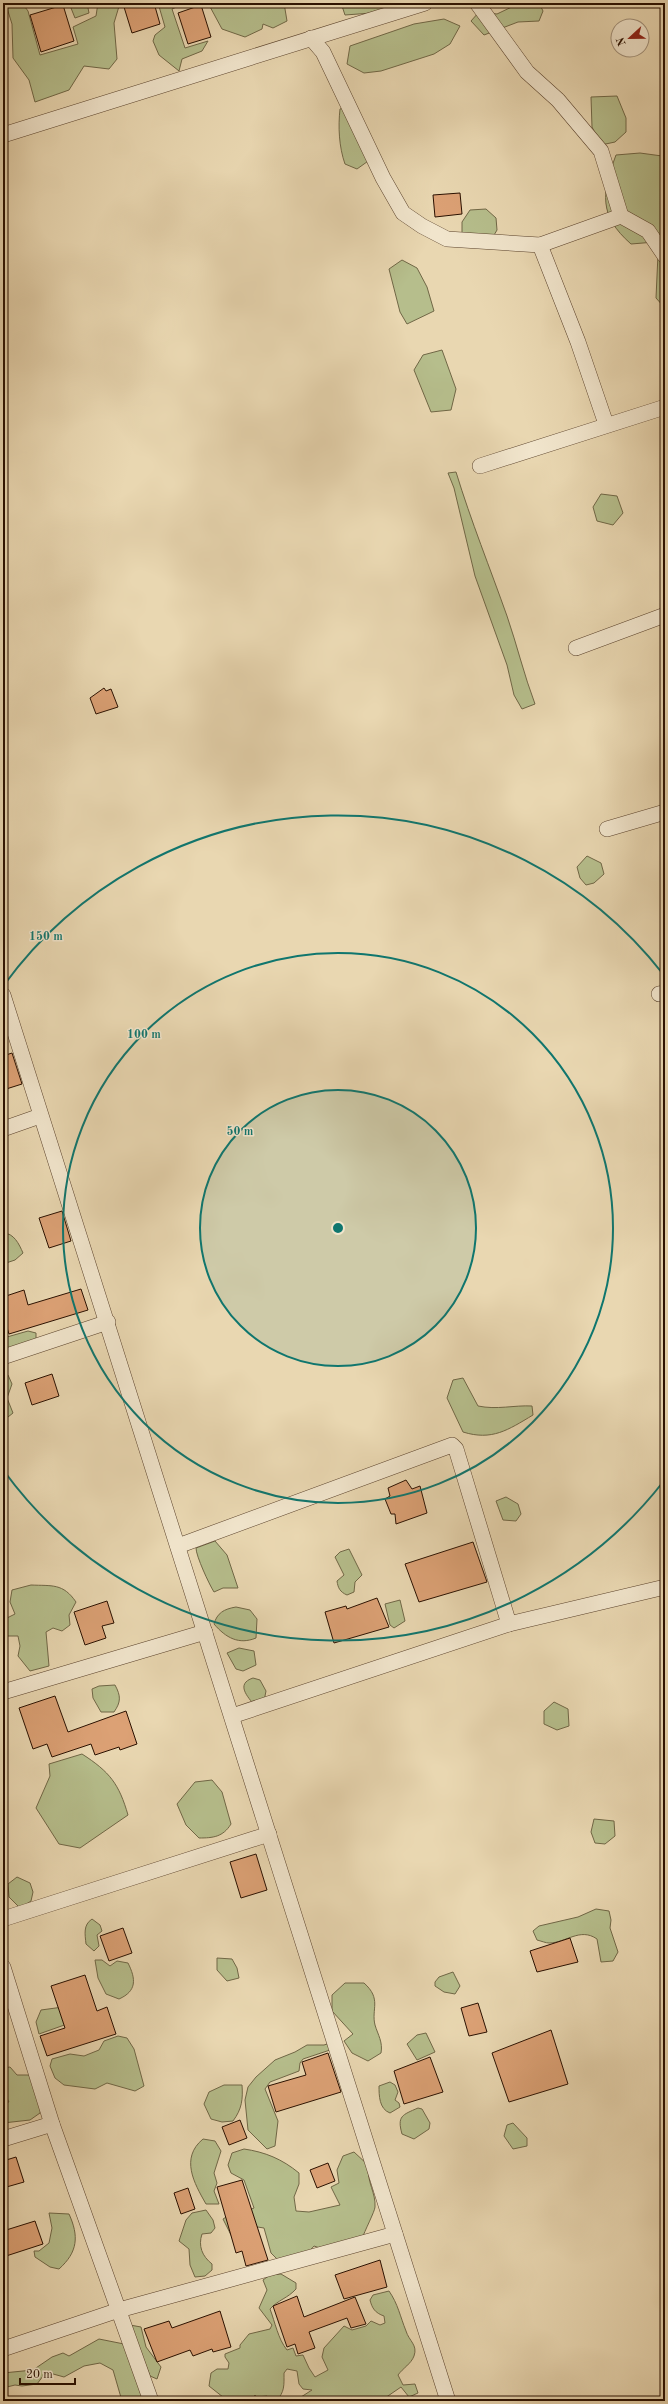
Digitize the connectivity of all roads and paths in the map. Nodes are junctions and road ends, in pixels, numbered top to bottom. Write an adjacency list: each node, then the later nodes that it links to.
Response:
1 (425, 3): 3 (street)
2 (477, 3): 5 (street)
3 (311, 38): 4 (street); 6 (street)
4 (3, 135)
5 (621, 216): 6 (street); 7 (street)
6 (540, 245): 9 (street)
7 (665, 256)
8 (665, 407): 9 (street)
9 (606, 424): 10 (street)
10 (480, 466)
11 (665, 615): 12 (street)
12 (576, 648)
13 (665, 812): 14 (street)
14 (607, 829)
15 (3, 995): 16 (street)
16 (40, 1116): 17 (street); 18 (street)
17 (3, 1128)
18 (108, 1322): 19 (street); 20 (street)
19 (3, 1357)
20 (178, 1546): 22 (street); 23 (street)
21 (665, 1587): 22 (street)
22 (509, 1624): 25 (street)
23 (205, 1632): 24 (street); 25 (street)
24 (3, 1692)
25 (232, 1716): 26 (street)
26 (269, 1834): 27 (street); 31 (street)
27 (3, 1919)
28 (3, 1966): 29 (street)
29 (52, 2124): 30 (street); 32 (street)
30 (3, 2139)
31 (395, 2234): 32 (street); 35 (street)
32 (119, 2310): 33 (street); 34 (street)
33 (3, 2349)
34 (151, 2401)
35 (448, 2401)

